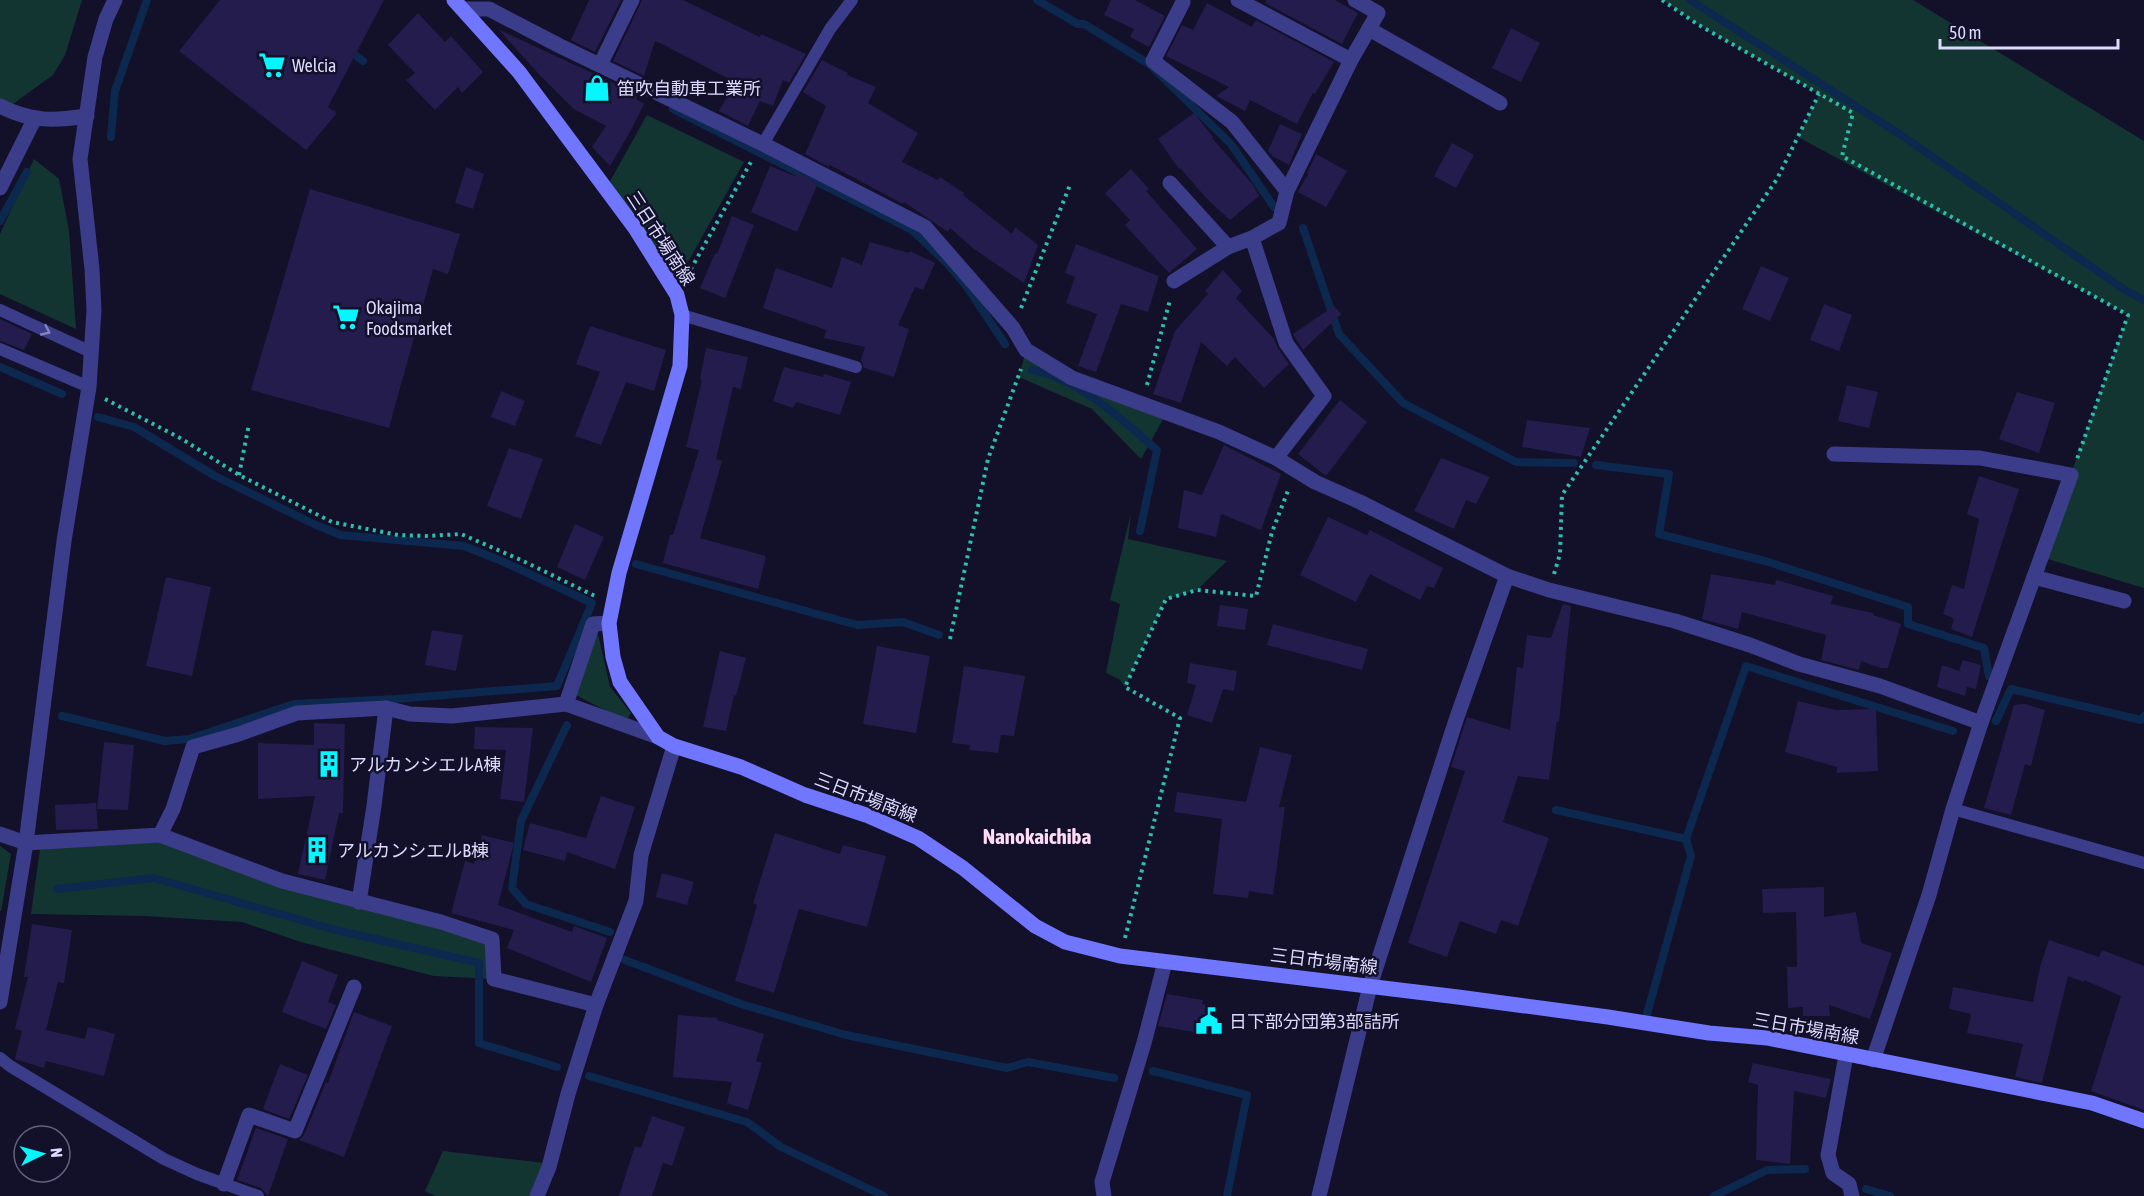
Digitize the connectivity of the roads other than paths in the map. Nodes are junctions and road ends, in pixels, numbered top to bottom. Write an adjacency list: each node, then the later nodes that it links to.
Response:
1 (115, 0): 13 (street)
2 (632, 0): 10 (street)
3 (852, 0): 15 (lane)
4 (1238, 0): 9 (street)
5 (1355, 0): 8 (street)
6 (1183, 2): 18 (street)
7 (459, 4): 10 (street); 23 (main road, 三日市場南線)
8 (1369, 29): 9 (street); 11 (street)
9 (1351, 60): 18 (street)
10 (600, 65): 15 (street)
11 (1500, 103)
12 (0, 106): 14 (street)
13 (87, 116): 14 (street); 25 (street)
14 (35, 118): 17 (street)
15 (763, 144): 29 (street)
16 (1170, 183): 20 (street)
17 (0, 188)
18 (1287, 191): 19 (street)
19 (1252, 238): 20 (street); 29 (street)
20 (1228, 247): 21 (street)
21 (1174, 281)
22 (0, 310): 25 (lane, one-way to 25)
23 (682, 315): 26 (lane); 33 (main road, 三日市場南線)
24 (0, 349): 27 (lane)
25 (92, 352): 27 (street)
26 (856, 367)
27 (89, 389): 42 (street)
28 (1834, 454): 31 (street)
29 (1276, 458): 30 (street)
30 (1506, 576): 36 (street); 46 (street)
31 (2034, 577): 32 (street); 36 (street)
32 (2124, 601)
33 (609, 623): 34 (street); 37 (main road, 三日市場南線)
34 (566, 704): 35 (street); 37 (street)
35 (386, 708): 41 (street); 44 (street)
36 (1981, 723): 39 (street)
37 (658, 737): 38 (main road, 三日市場南線)
38 (674, 746): 45 (main road, 三日市場南線); 49 (street)
39 (1953, 809): 43 (lane); 52 (street)
40 (0, 834): 42 (street)
41 (160, 835): 42 (street); 44 (street)
42 (26, 843): 48 (street)
43 (2144, 863)
44 (359, 902): 49 (street)
45 (1165, 962): 46 (main road, 三日市場南線); 57 (street)
46 (1370, 986): 50 (main road, 三日市場南線); 58 (street)
47 (354, 987): 54 (street)
48 (0, 1002)
49 (596, 1005): 56 (street)
50 (1846, 1055): 52 (main road, 三日市場南線); 59 (street)
51 (0, 1058): 54 (lane)
52 (1873, 1060): 53 (main road, 三日市場南線)
53 (2144, 1121)
54 (224, 1184): 55 (lane)
55 (258, 1196)
56 (537, 1196)
57 (1104, 1196)
58 (1319, 1196)
59 (1852, 1196)

